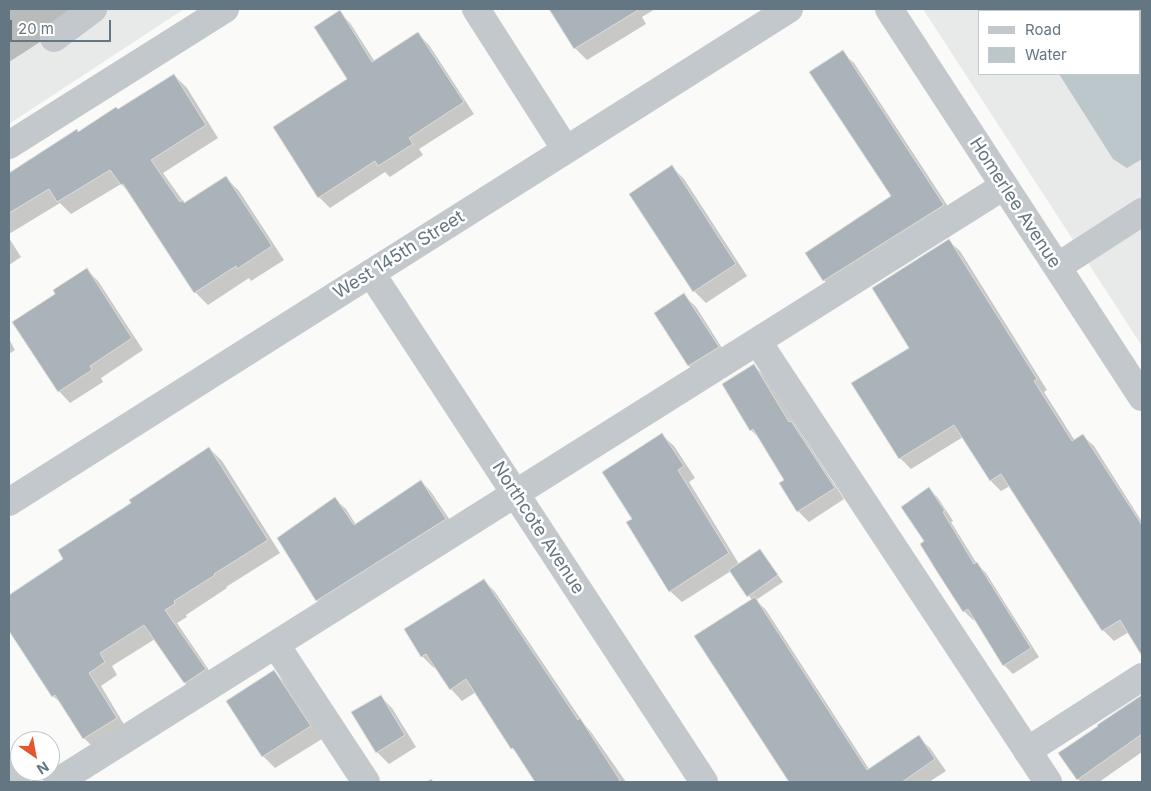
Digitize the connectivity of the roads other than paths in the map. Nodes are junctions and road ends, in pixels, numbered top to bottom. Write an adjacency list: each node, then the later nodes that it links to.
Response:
1 (93, 9): 6 (street)
2 (226, 9): 7 (street)
3 (476, 9): 8 (street)
4 (789, 9): 8 (street, West 145th Street)
5 (888, 9): 9 (street, Homerlee Avenue)
6 (54, 38)
7 (9, 145)
8 (566, 150): 12 (street, West 145th Street)
9 (1004, 186): 11 (street, Homerlee Avenue); 13 (street)
10 (1142, 212): 11 (street)
11 (1057, 267): 14 (street, Homerlee Avenue)
12 (371, 273): 15 (street, Northcote Avenue); 16 (street, West 145th Street)
13 (758, 342): 15 (street); 19 (street)
14 (1142, 397)
15 (516, 495): 17 (street); 24 (street, Northcote Avenue)
16 (9, 502)
17 (276, 645): 22 (street); 23 (street)
18 (1142, 677): 19 (street)
19 (1028, 751): 25 (street)
20 (9, 772): 21 (street)
21 (16, 782)
22 (57, 782)
23 (366, 782)
24 (704, 782)
25 (1048, 782)

